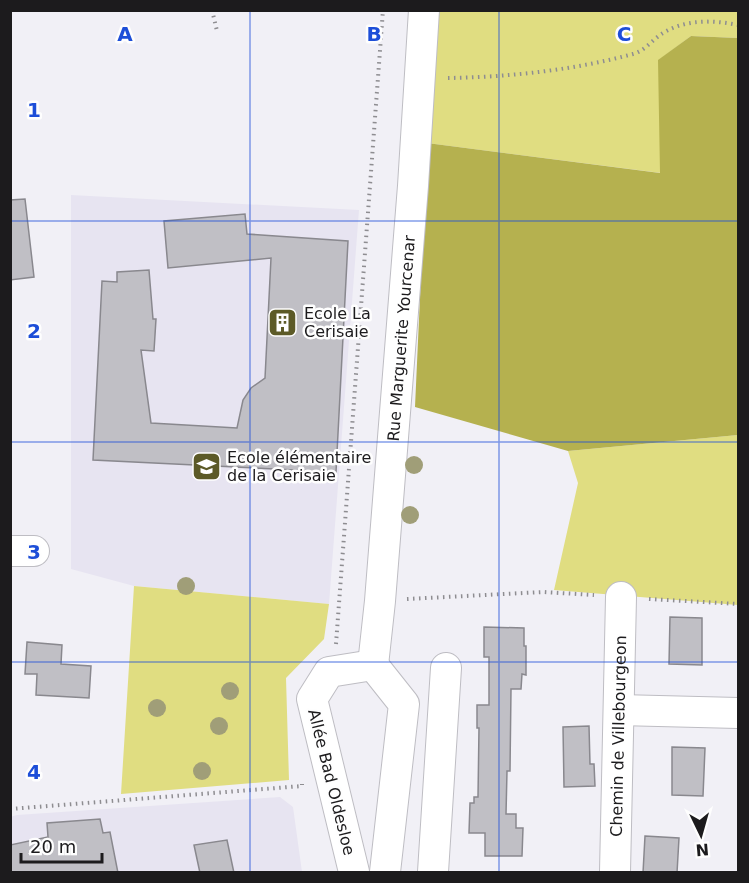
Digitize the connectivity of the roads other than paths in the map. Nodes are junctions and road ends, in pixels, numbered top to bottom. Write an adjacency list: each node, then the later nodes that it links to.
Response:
1 (424, 10): 3 (street, Rue Marguerite Yourcenar)
2 (621, 597): 5 (street, Chemin de Villebourgeon)
3 (373, 665): 7 (street, Allée Bad Oldesloe); 8 (street)
4 (446, 668): 9 (street)
5 (619, 710): 6 (street); 10 (street, Chemin de Villebourgeon)
6 (738, 713)
7 (354, 873)
8 (385, 873)
9 (433, 873)
10 (615, 873)

